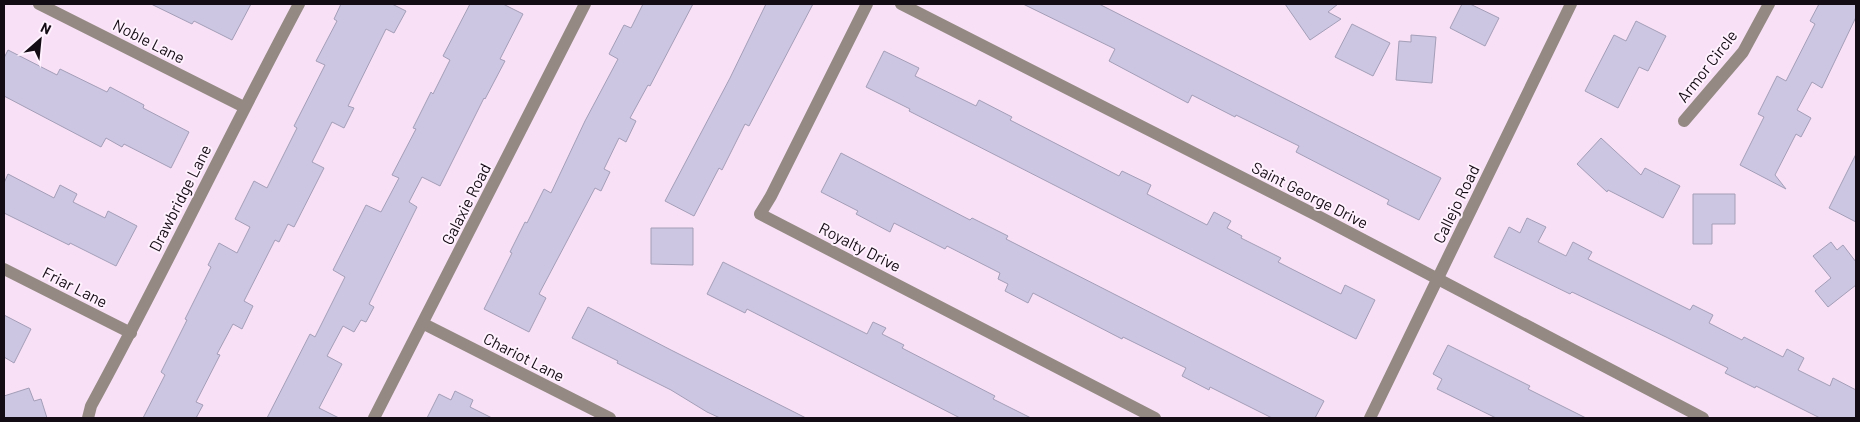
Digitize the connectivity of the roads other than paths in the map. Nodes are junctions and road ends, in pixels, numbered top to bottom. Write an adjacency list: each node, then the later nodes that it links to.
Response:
1 (39, 4): 8 (street, Noble Lane)
2 (299, 4): 8 (street, Drawbridge Lane)
3 (585, 4): 12 (street, Galaxie Road)
4 (867, 4): 17 (street, Royalty Drive)
5 (901, 4): 11 (street, Saint George Drive)
6 (1571, 4): 11 (street, Callejo Road)
7 (1769, 4): 9 (street, Armor Circle)
8 (244, 107): 13 (street, Drawbridge Lane)
9 (1684, 121)
10 (4, 269): 13 (street, Friar Lane)
11 (1438, 279): 18 (street, Callejo Road); 19 (street, Saint George Drive)
12 (424, 324): 15 (street, Galaxie Road); 16 (street, Chariot Lane)
13 (131, 333): 14 (street, Drawbridge Lane)
14 (90, 412)
15 (374, 418)
16 (610, 418)
17 (1155, 418)
18 (1370, 418)
19 (1703, 418)

